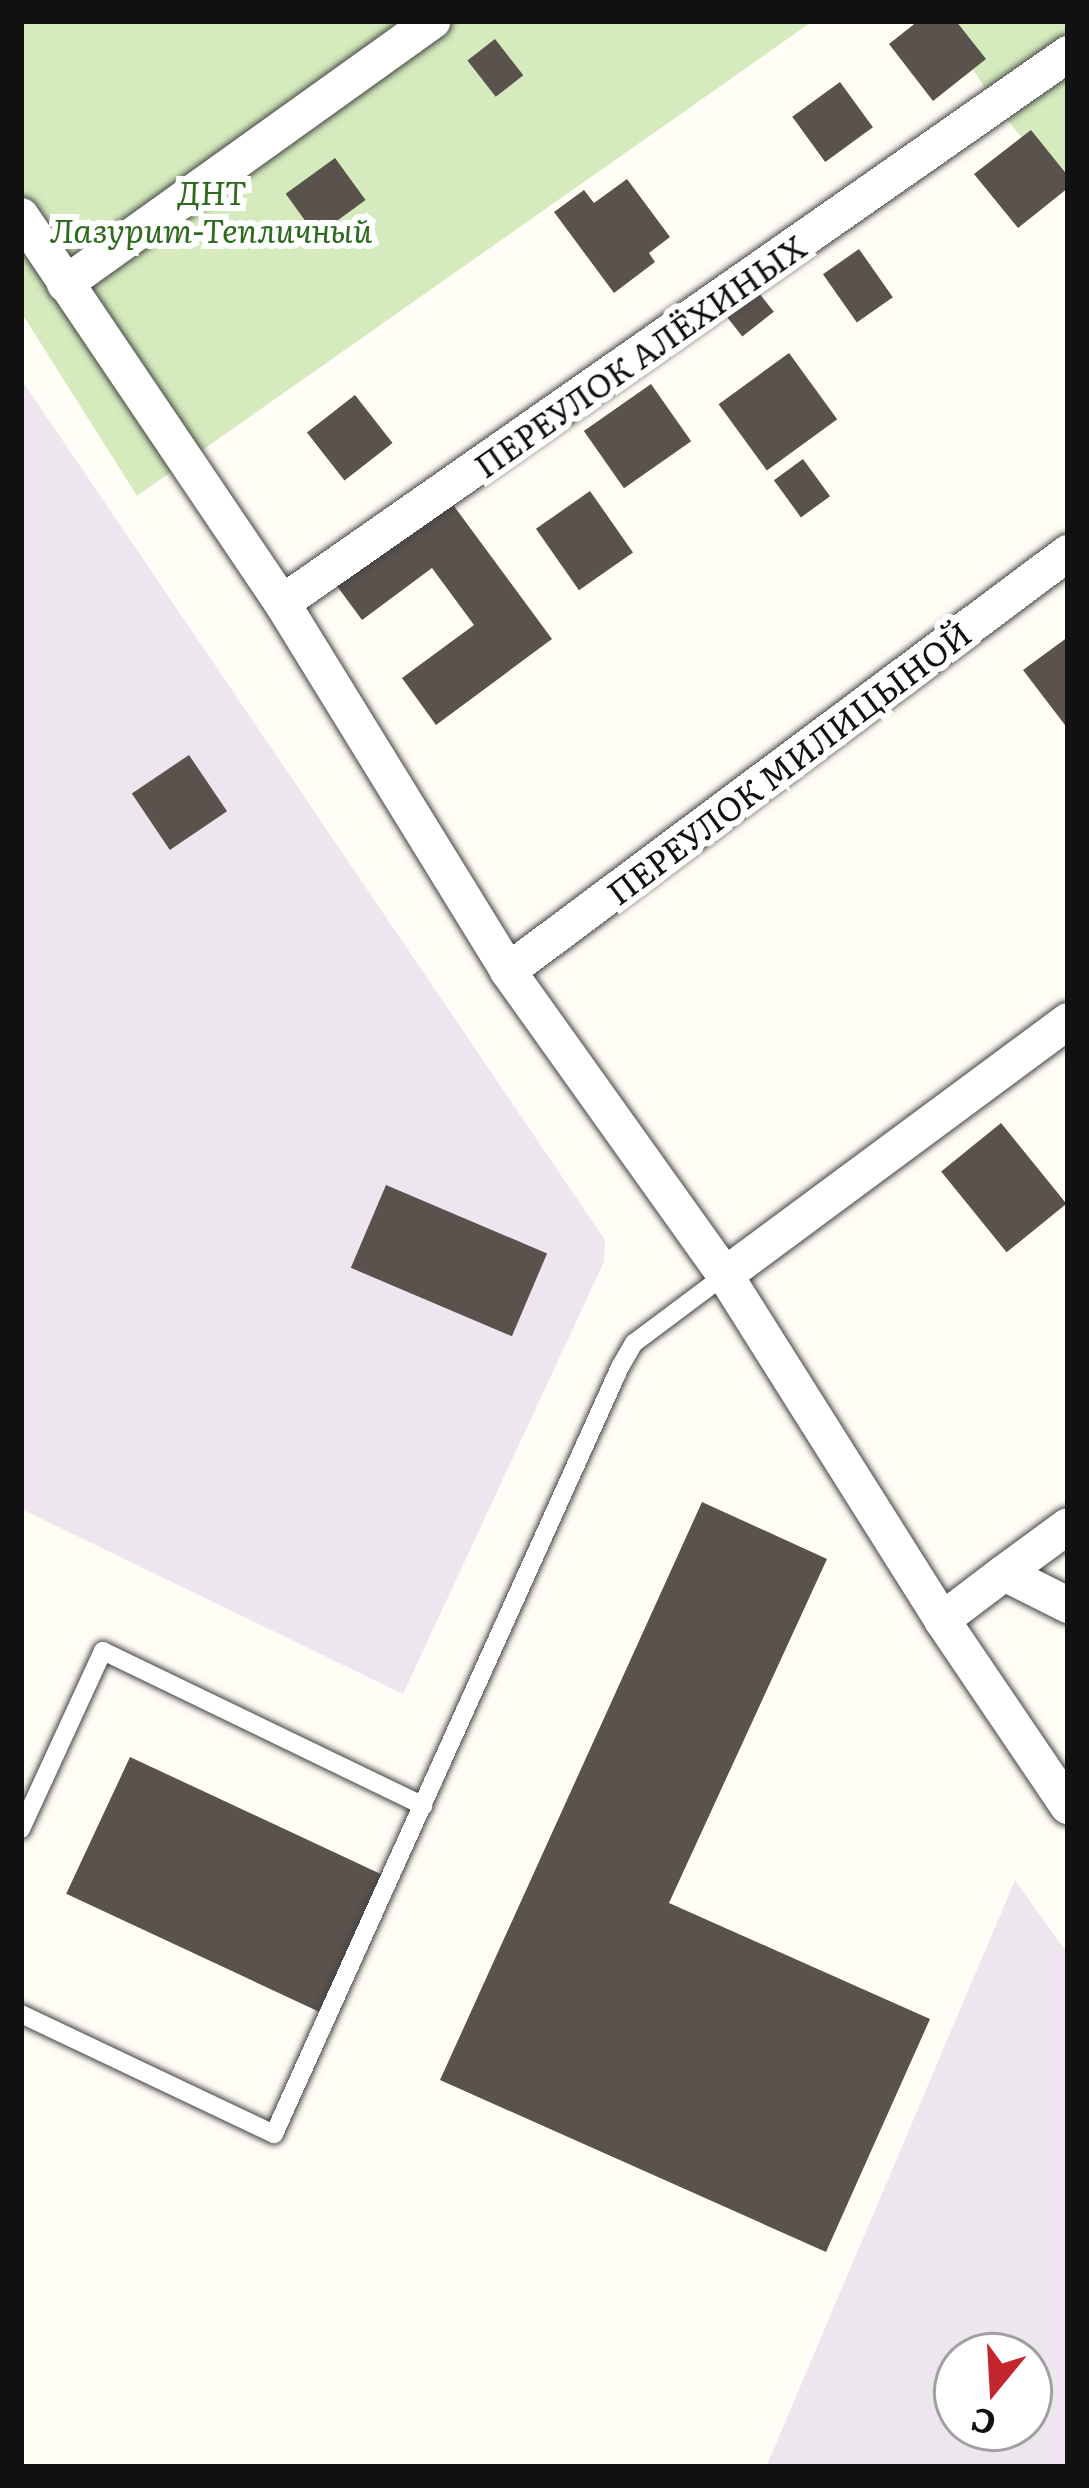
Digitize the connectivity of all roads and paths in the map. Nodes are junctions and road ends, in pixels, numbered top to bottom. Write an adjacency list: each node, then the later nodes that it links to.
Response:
1 (433, 21): 4 (street)
2 (1068, 54): 6 (street, ПЕРЕУЛОК АЛЁХИНЫХ)
3 (21, 216): 4 (street)
4 (65, 284): 6 (street)
5 (1068, 553): 7 (street, ПЕРЕУЛОК МИЛИЦЫНОЙ)
6 (282, 603): 7 (street)
7 (508, 971): 9 (street)
8 (1068, 1021): 9 (street)
9 (725, 1275): 13 (street); 14 (lane)
10 (1068, 1526): 11 (street)
11 (1004, 1573): 12 (street); 13 (street)
12 (1068, 1605)
13 (942, 1620): 15 (street)
14 (423, 1806): 16 (lane); 17 (lane)
15 (1068, 1806)
16 (21, 1829)
17 (21, 2014)

